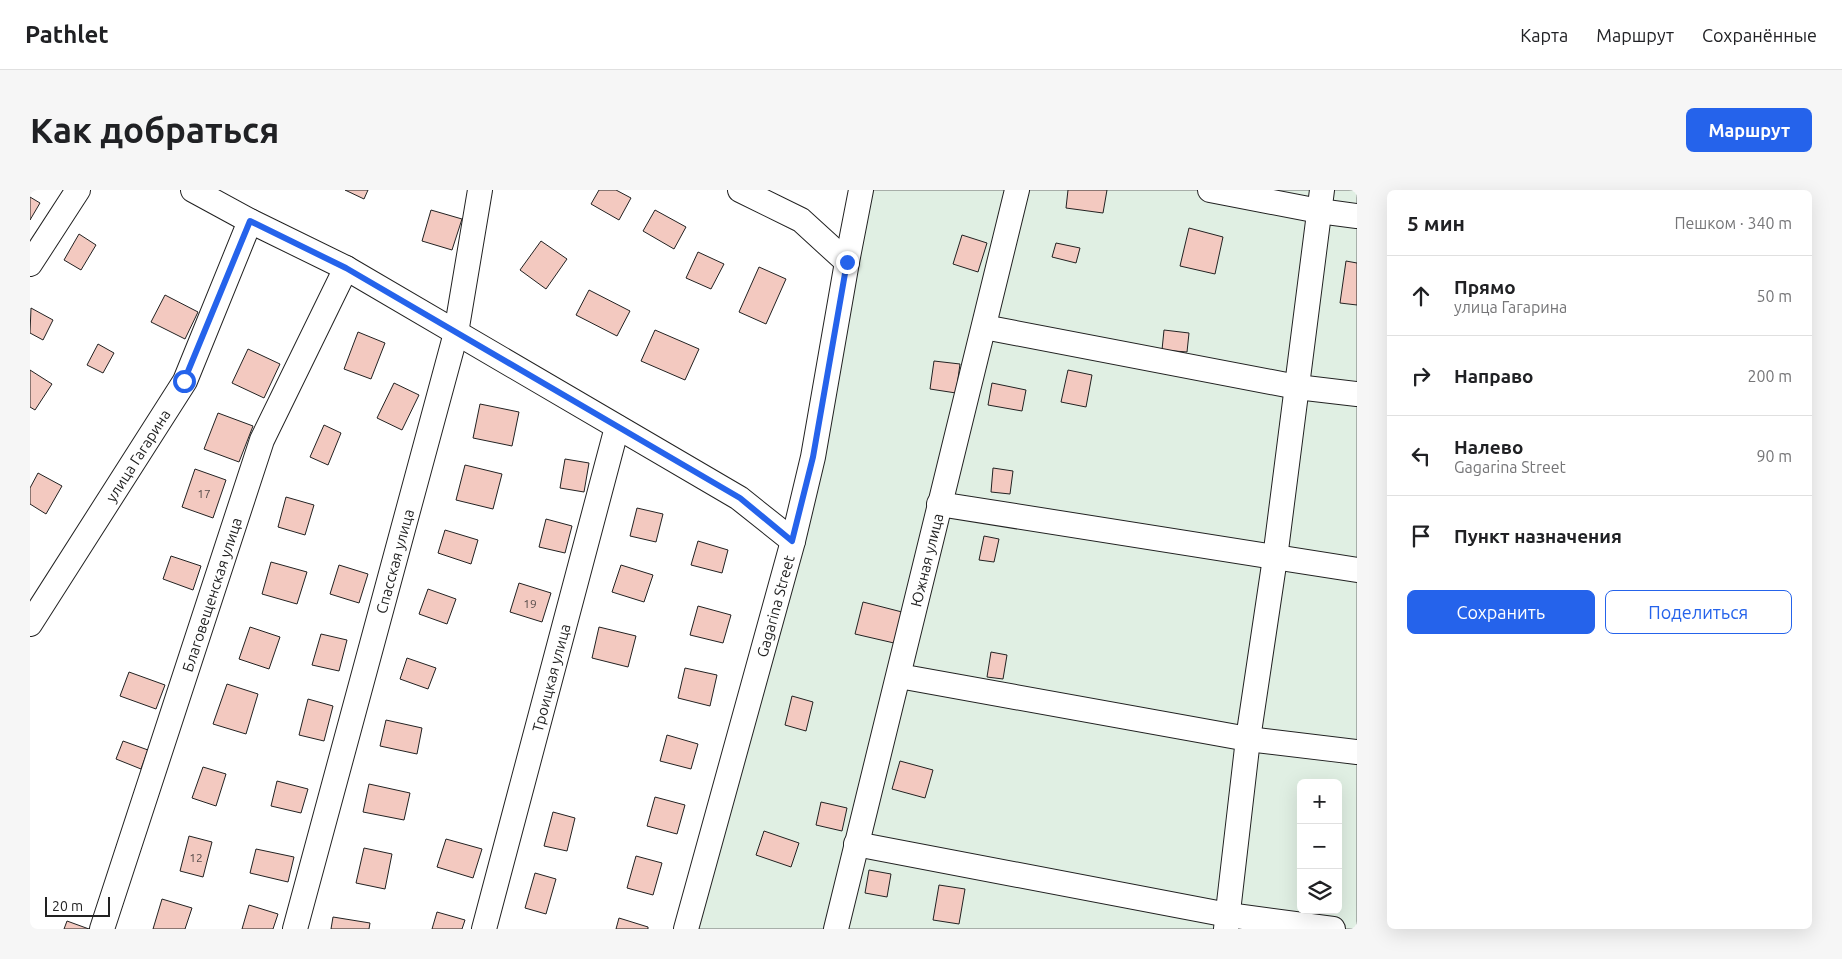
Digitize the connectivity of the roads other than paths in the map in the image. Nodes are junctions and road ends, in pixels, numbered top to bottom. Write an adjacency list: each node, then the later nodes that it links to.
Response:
1 (78, 190): 12 (street)
2 (193, 190): 10 (street)
3 (480, 190): 15 (street, Спасская улица)
4 (740, 190): 11 (street)
5 (861, 190): 11 (street, Gagarina Street)
6 (1017, 190): 14 (street, Южная улица)
7 (1210, 190): 8 (street)
8 (1320, 200): 9 (street); 16 (street)
9 (1357, 216)
10 (250, 221): 13 (street); 23 (street, улица Гагарина)
11 (847, 262): 20 (street, Gagarina Street)
12 (30, 264)
13 (346, 268): 15 (street); 29 (street, Благовещенская улица)
14 (984, 327): 16 (street); 19 (street, Южная улица)
15 (456, 333): 18 (street); 30 (street, Спасская улица)
16 (1297, 386): 17 (street); 21 (street)
17 (1357, 394)
18 (617, 427): 20 (street); 31 (street, Троицкая улица)
19 (939, 504): 21 (street); 24 (street, Южная улица)
20 (792, 541): 32 (street, Gagarina Street)
21 (1275, 558): 22 (street); 25 (street)
22 (1357, 570)
23 (30, 624)
24 (899, 676): 25 (street); 27 (street, Южная улица)
25 (1248, 738): 26 (street); 28 (street)
26 (1357, 752)
27 (856, 844): 28 (street); 33 (street, Южная улица)
28 (1227, 922): 34 (street)
29 (102, 929)
30 (295, 929)
31 (484, 929)
32 (686, 929)
33 (836, 929)
34 (1333, 929)

